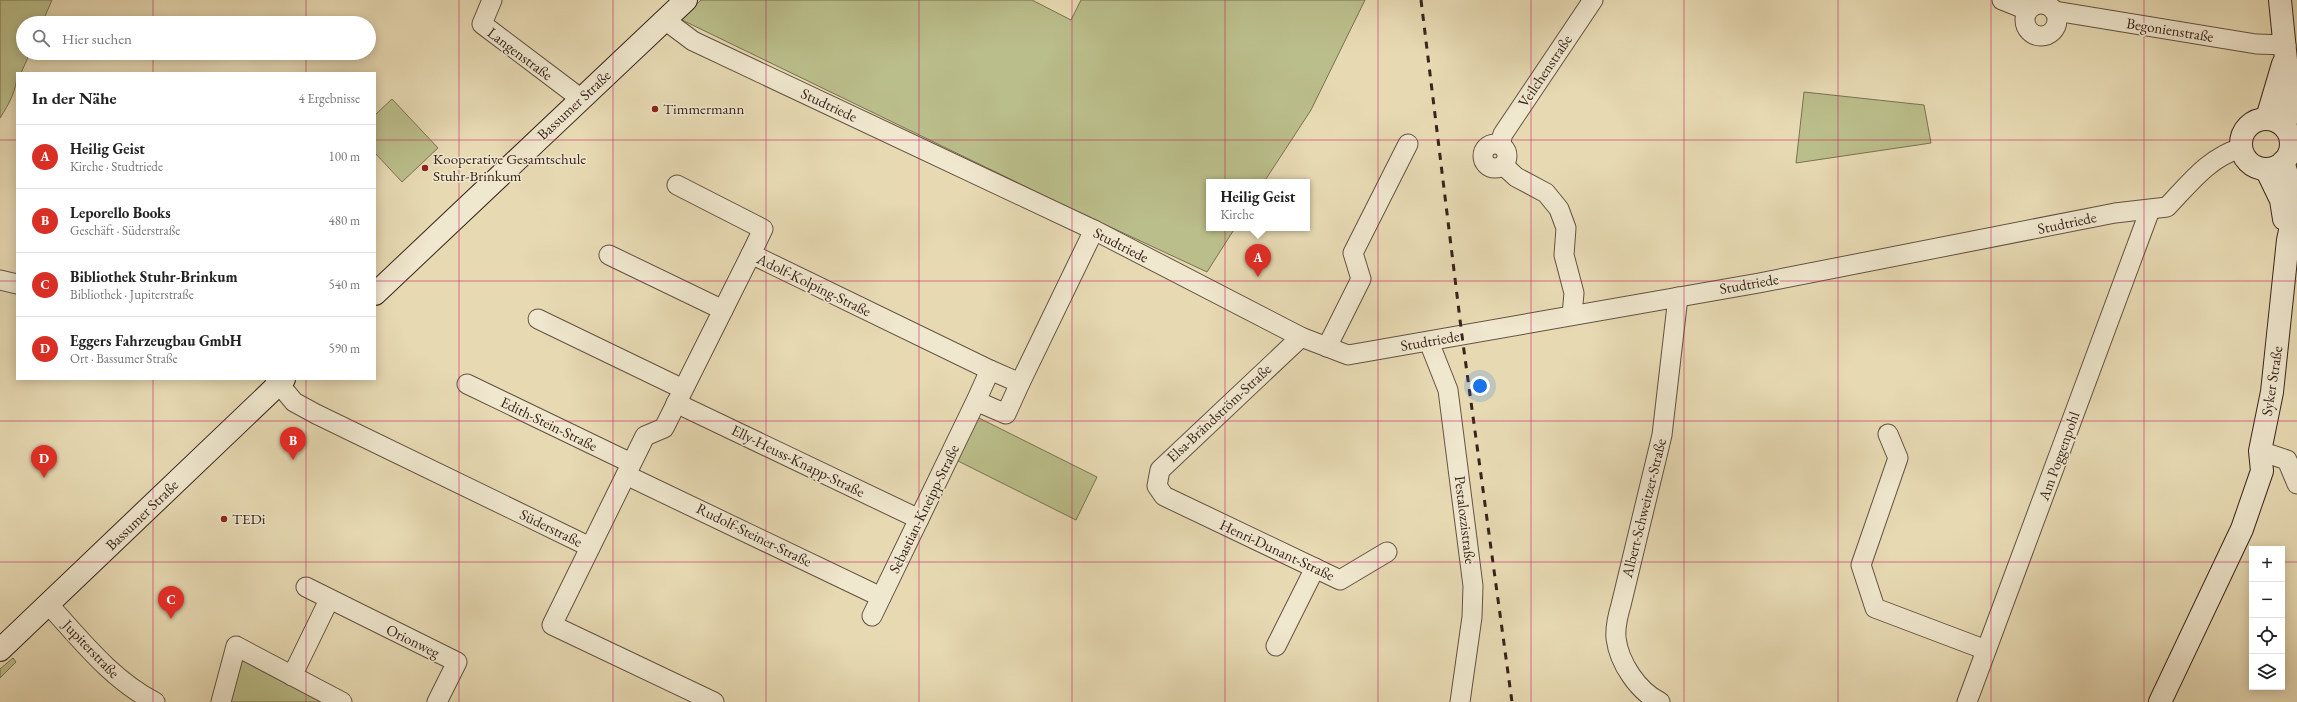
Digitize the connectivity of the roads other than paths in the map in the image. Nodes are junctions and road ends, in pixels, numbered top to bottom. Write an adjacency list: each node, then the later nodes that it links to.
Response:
1 (492, 0): 10 (street, Langenstraße)
2 (686, 0): 8 (street, Bassumer Straße)
3 (1593, 0): 25 (street, Veilchenstraße)
4 (2002, 0): 6 (street)
5 (2280, 0): 9 (street)
6 (2027, 10): 7 (street, Begonienstraße); 7 (street)
7 (2055, 11): 9 (street, Begonienstraße)
8 (664, 20): 10 (street, Bassumer Straße); 17 (street, Studtriede)
9 (2286, 45): 11 (street)
10 (580, 98): 22 (street, Bassumer Straße)
11 (2276, 122): 13 (street); 14 (street)
12 (1408, 144): 29 (street)
13 (2241, 148): 14 (street); 16 (street, Studtriede)
14 (2284, 158): 37 (street, Syker Straße)
15 (678, 185): 18 (street, Adolf-Kolping-Straße)
16 (2150, 210): 23 (street, Studtriede); 52 (street, Am Poggenpohl)
17 (1094, 230): 27 (street, Studtriede); 32 (street)
18 (750, 254): 24 (street); 30 (street, Adolf-Kolping-Straße)
19 (609, 255): 24 (street)
20 (0, 280): 21 (street)
21 (16, 284)
22 (376, 293)
23 (1678, 297): 25 (street, Studtriede); 60 (street, Albert-Schweitzer-Straße)
24 (723, 310): 34 (street)
25 (1572, 315): 28 (street, Studtriede)
26 (538, 319): 34 (street)
27 (1300, 337): 29 (street, Studtriede); 40 (street, Elsa-Brändström-Straße)
28 (1429, 342): 29 (street, Studtriede); 59 (street, Pestalozzistraße)
29 (1328, 347)
30 (990, 370): 32 (street); 35 (street, Sebastian-Kneipp-Straße)
31 (279, 381): 42 (street, Süderstraße); 48 (street, Bassumer Straße)
32 (1020, 383): 35 (street)
33 (467, 384): 38 (street, Edith-Stein-Straße)
34 (680, 396): 38 (street); 41 (street, Elly-Heuss-Knapp-Straße)
35 (976, 401): 41 (street, Sebastian-Kneipp-Straße)
36 (1888, 434): 52 (street)
37 (2260, 451): 39 (street); 62 (street, Syker Straße)
38 (629, 469): 42 (street); 46 (street, Rudolf-Steiner-Straße)
39 (2297, 484)
40 (1164, 496): 44 (street, Henri-Dunant-Straße)
41 (919, 519): 46 (street, Sebastian-Kneipp-Straße)
42 (590, 547): 58 (street, Süderstraße)
43 (1387, 552): 44 (street, Henri-Dunant-Straße)
44 (1315, 568): 50 (street)
45 (306, 587): 47 (street, Orionweg)
46 (881, 597): 49 (street, Sebastian-Kneipp-Straße)
47 (329, 600): 53 (street); 57 (street, Orionweg)
48 (49, 605): 51 (street, Bassumer Straße); 54 (street, Jupiterstraße)
49 (872, 616)
50 (1276, 646)
51 (0, 650)
52 (1986, 650): 61 (street, Am Poggenpohl)
53 (292, 676): 55 (street); 56 (street)
54 (156, 702)
55 (221, 702)
56 (342, 702)
57 (437, 702)
58 (714, 702)
59 (1460, 702)
60 (1660, 702)
61 (1967, 702)
62 (2160, 702)

